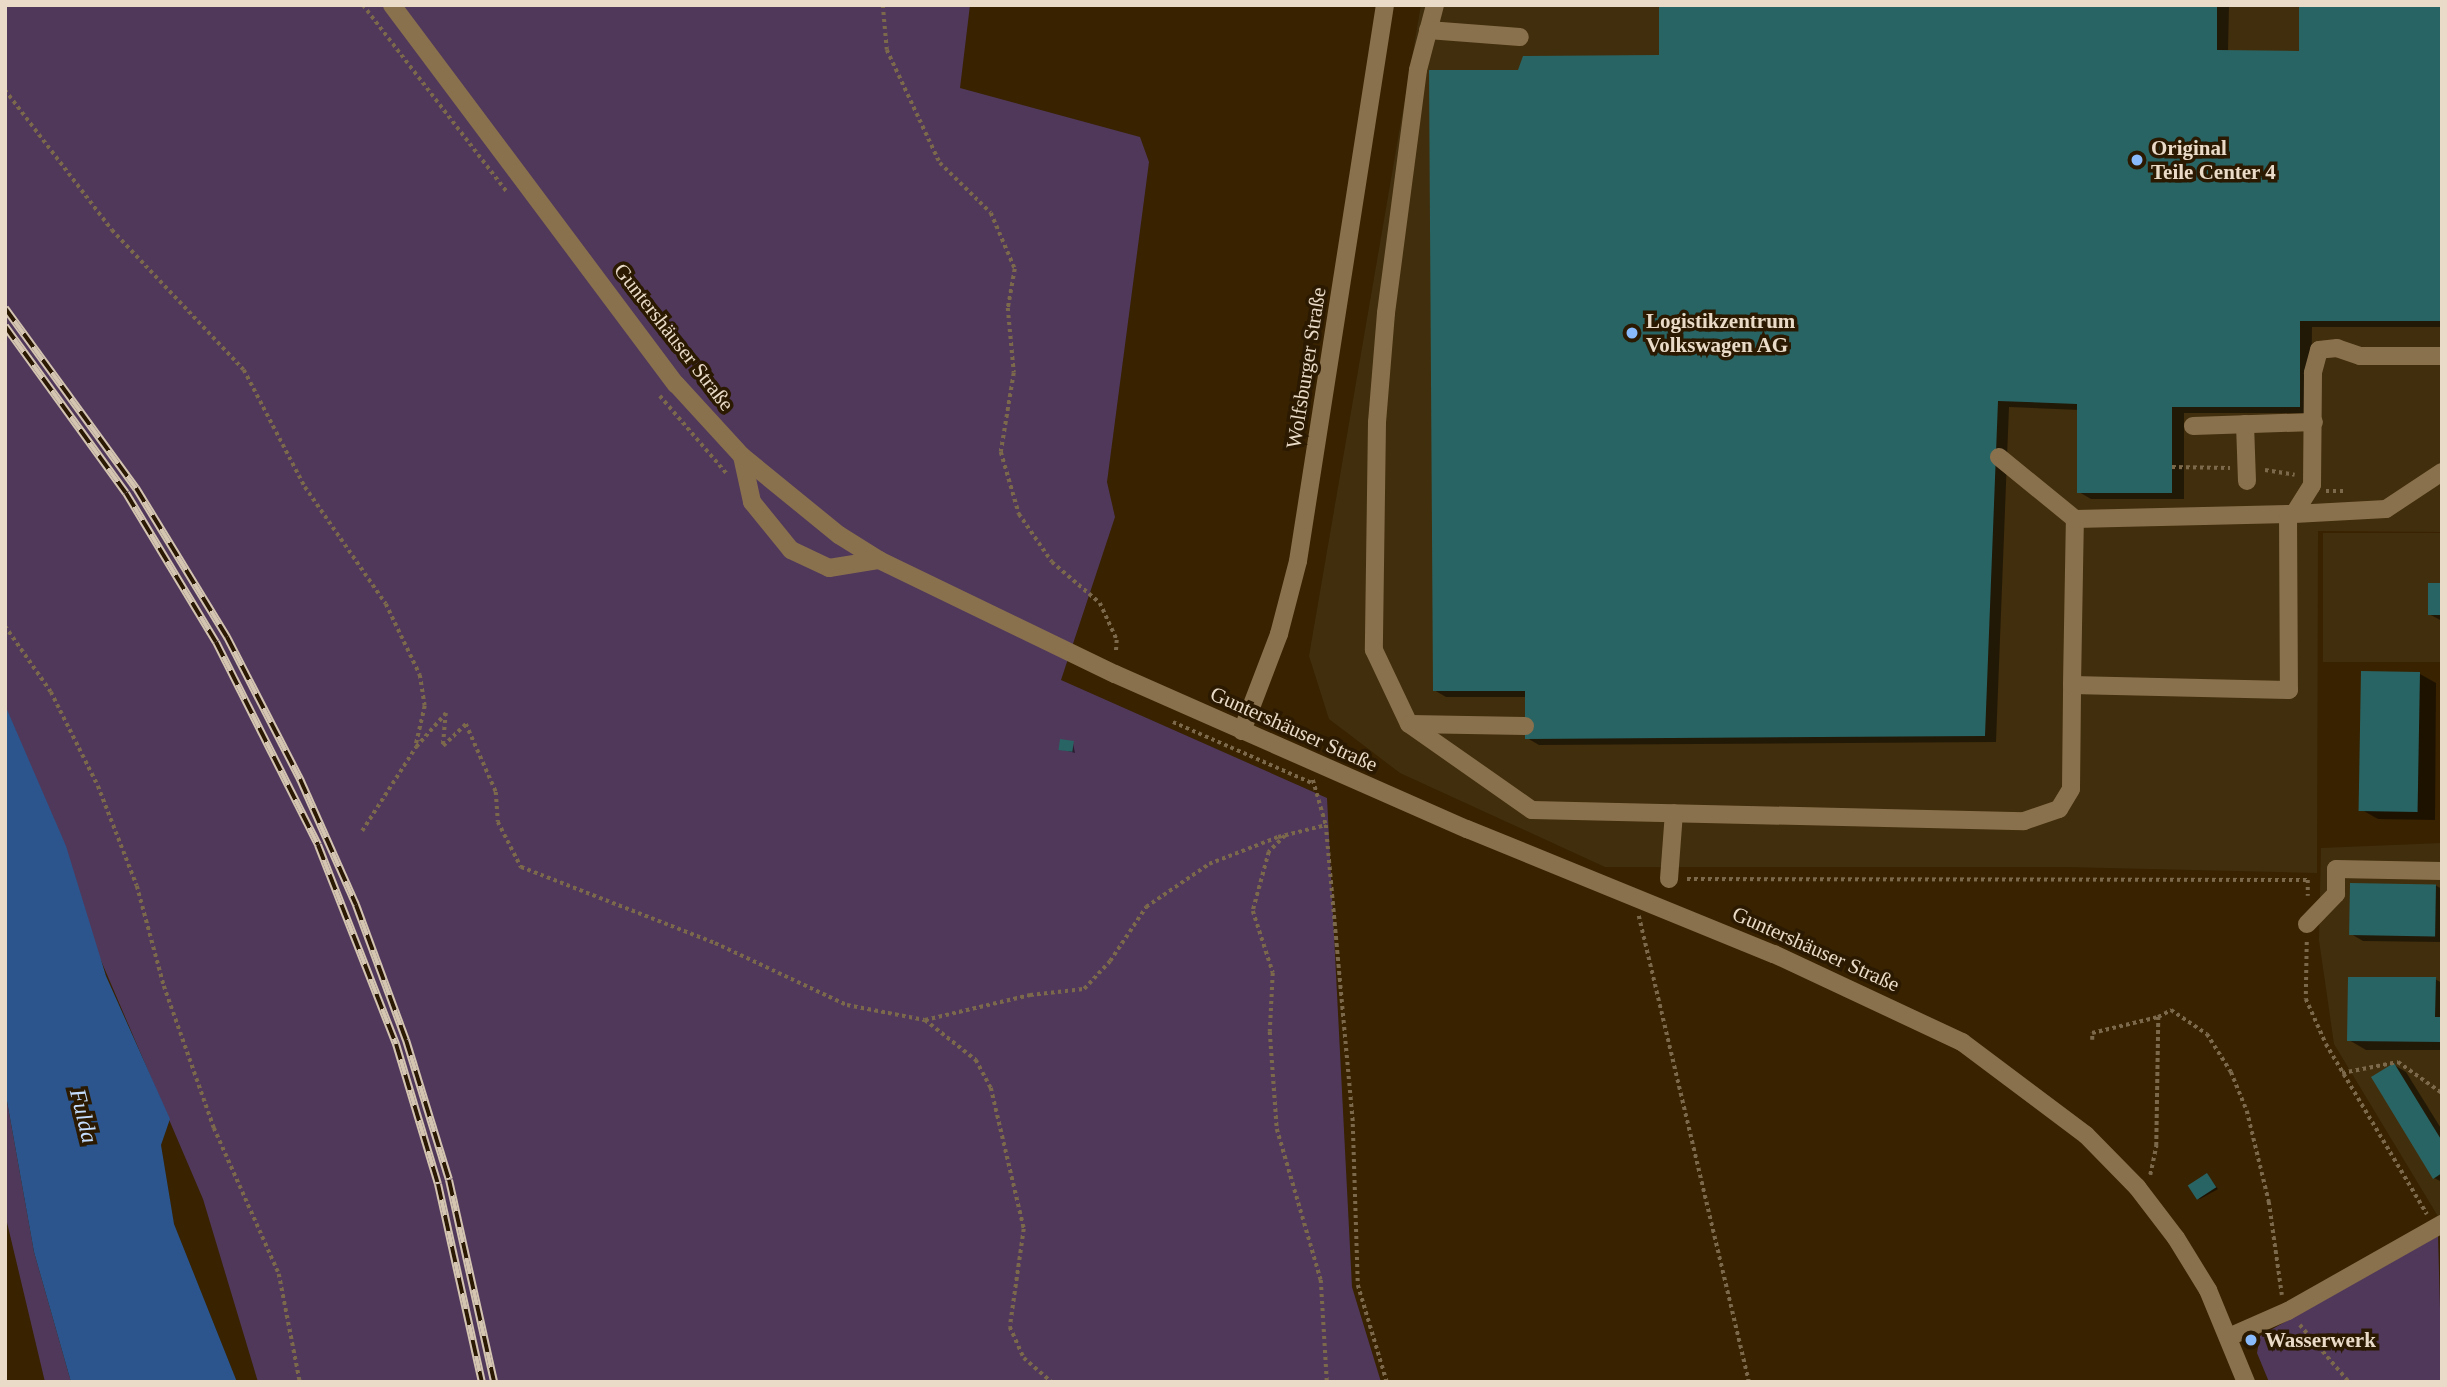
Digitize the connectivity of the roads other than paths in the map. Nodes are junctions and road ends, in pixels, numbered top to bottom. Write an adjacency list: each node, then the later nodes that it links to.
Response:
1 (392, 5): 10 (street, Guntershäuser Straße)
2 (1385, 5): 20 (street, Wolfsburger Straße)
3 (1435, 5): 4 (street)
4 (1428, 30): 5 (street); 18 (street)
5 (1520, 37)
6 (2442, 356): 7 (street)
7 (2314, 422): 8 (street); 14 (street)
8 (2245, 424): 9 (street); 13 (street)
9 (2193, 426)
10 (742, 456): 16 (street, Guntershäuser Straße); 16 (street)
11 (1999, 457): 15 (street)
12 (2442, 472): 14 (street)
13 (2247, 481)
14 (2291, 514): 15 (street); 17 (street)
15 (2075, 519): 17 (street)
16 (879, 560): 20 (street, Guntershäuser Straße)
17 (2072, 685): 21 (street)
18 (1409, 724): 19 (street); 21 (street)
19 (1525, 726)
20 (1242, 731): 26 (street, Guntershäuser Straße)
21 (1674, 813): 23 (street)
22 (2442, 871): 24 (street)
23 (1669, 879)
24 (2307, 924)
25 (2439, 1226): 26 (street)
26 (2231, 1336): 27 (street, Guntershäuser Straße)
27 (2246, 1382)

